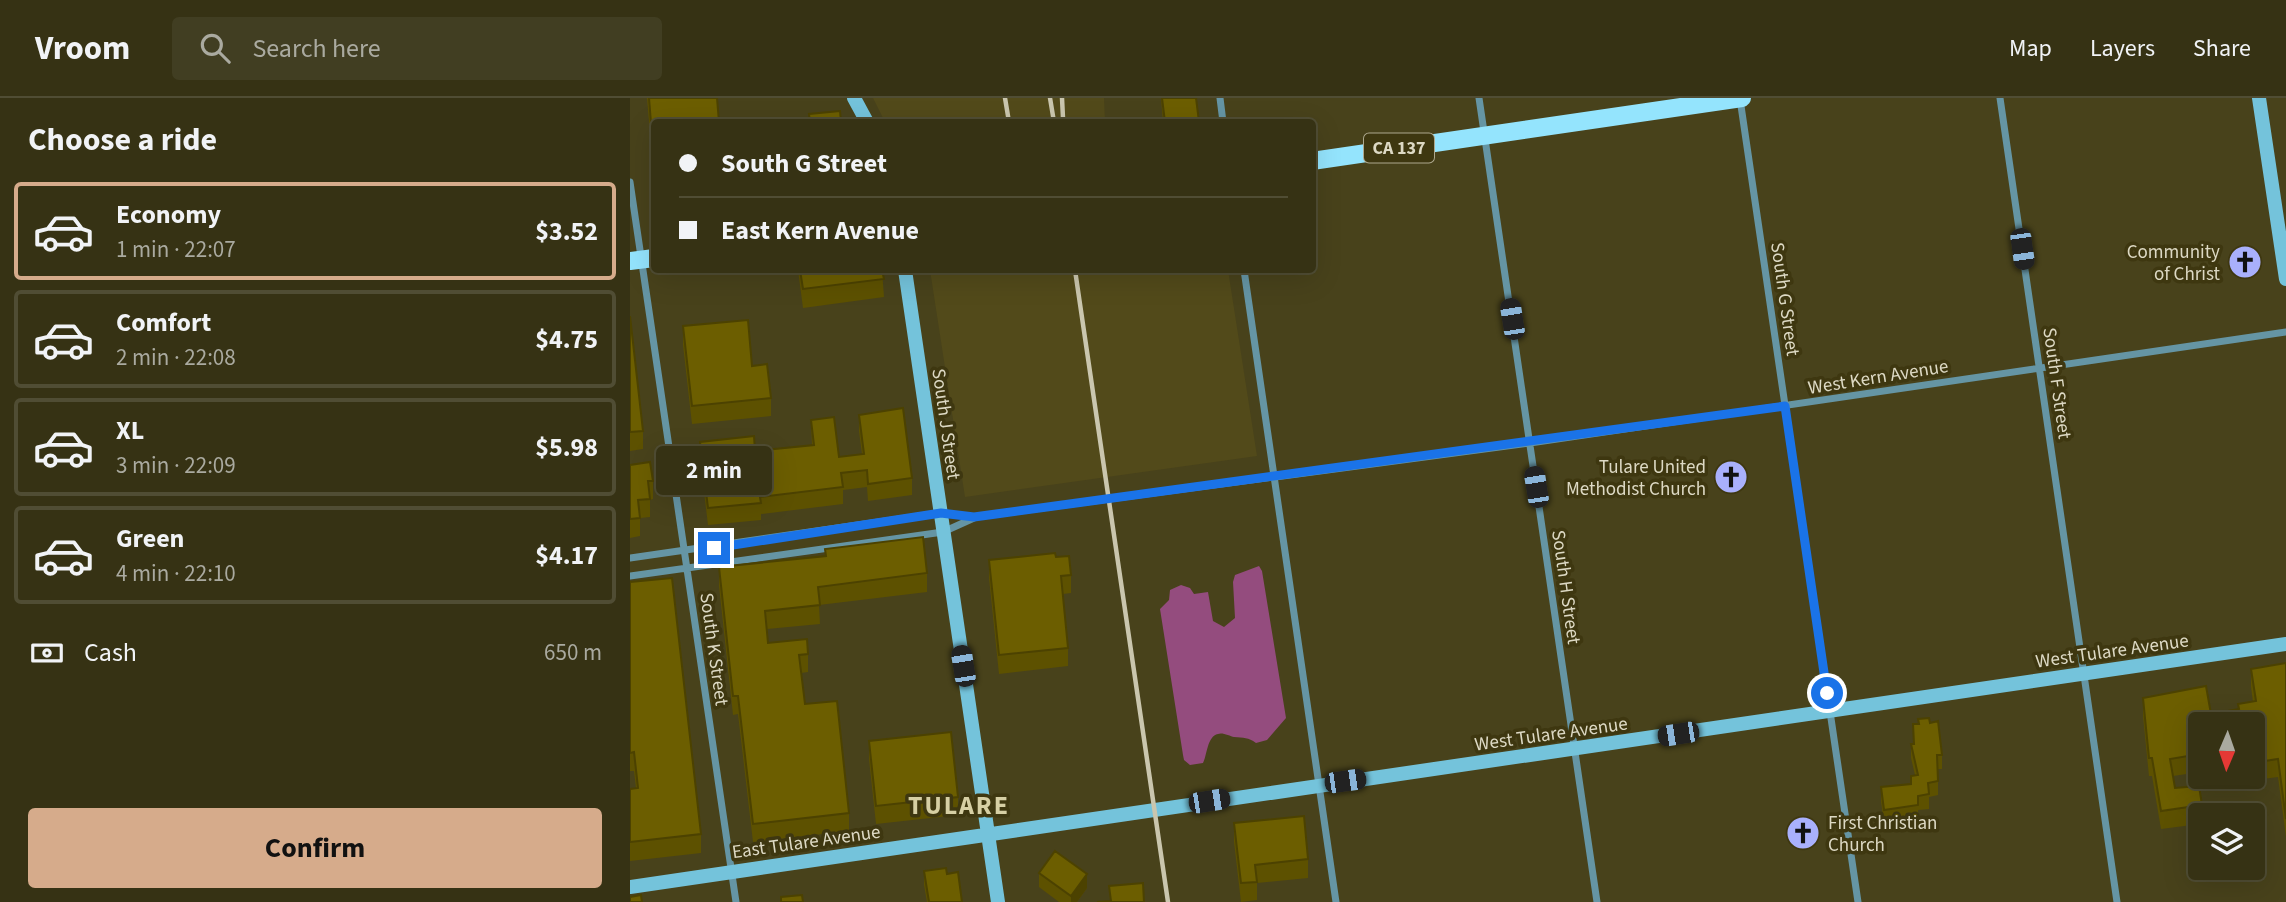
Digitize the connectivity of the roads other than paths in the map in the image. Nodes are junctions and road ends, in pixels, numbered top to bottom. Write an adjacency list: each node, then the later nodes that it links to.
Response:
1 (854, 98): 7 (main road)
2 (1220, 98): 8 (street)
3 (1479, 98): 9 (street, South H Street)
4 (1741, 98): 9 (main road, CA 137); 18 (street, South G Street)
5 (2000, 98): 17 (street, South F Street)
6 (2259, 98): 15 (main road)
7 (865, 119)
8 (1223, 119)
9 (1485, 136): 10 (main road, CA 137); 19 (street, South H Street)
10 (1316, 160)
11 (630, 182): 12 (street, South K Street)
12 (642, 259): 24 (street, South K Street)
13 (905, 273): 21 (main road, South J Street)
14 (1244, 273): 20 (street)
15 (2286, 279)
16 (2286, 332): 17 (street, West Kern Avenue)
17 (2040, 368): 18 (street, West Kern Avenue); 29 (street, South F Street)
18 (1785, 406): 19 (street, West Kern Avenue); 30 (street, South G Street)
19 (1530, 443): 20 (street, West Kern Avenue); 31 (street, South H Street)
20 (1274, 478): 22 (street, West Kern Avenue); 32 (street)
21 (941, 513): 22 (street); 23 (main road, South J Street); 24 (street)
22 (974, 517): 23 (street)
23 (943, 532): 26 (street); 33 (main road, South J Street)
24 (685, 551): 25 (street); 26 (street, South K Street)
25 (630, 558)
26 (688, 568): 27 (street); 34 (street, South K Street)
27 (630, 576)
28 (2286, 644): 29 (main road, West Tulare Avenue)
29 (2085, 673): 30 (main road, West Tulare Avenue); 41 (street, South F Street)
30 (1830, 712): 31 (main road, West Tulare Avenue); 40 (street, South G Street)
31 (1575, 749): 32 (main road, West Tulare Avenue); 39 (street, South H Street)
32 (1319, 785): 33 (main road, West Tulare Avenue); 38 (street)
33 (988, 834): 34 (main road, East Tulare Avenue); 37 (main road, South J Street)
34 (731, 872): 35 (main road, East Tulare Avenue); 36 (street, South K Street)
35 (630, 887)
36 (736, 902)
37 (998, 902)
38 (1336, 902)
39 (1597, 902)
40 (1858, 902)
41 (2117, 902)

